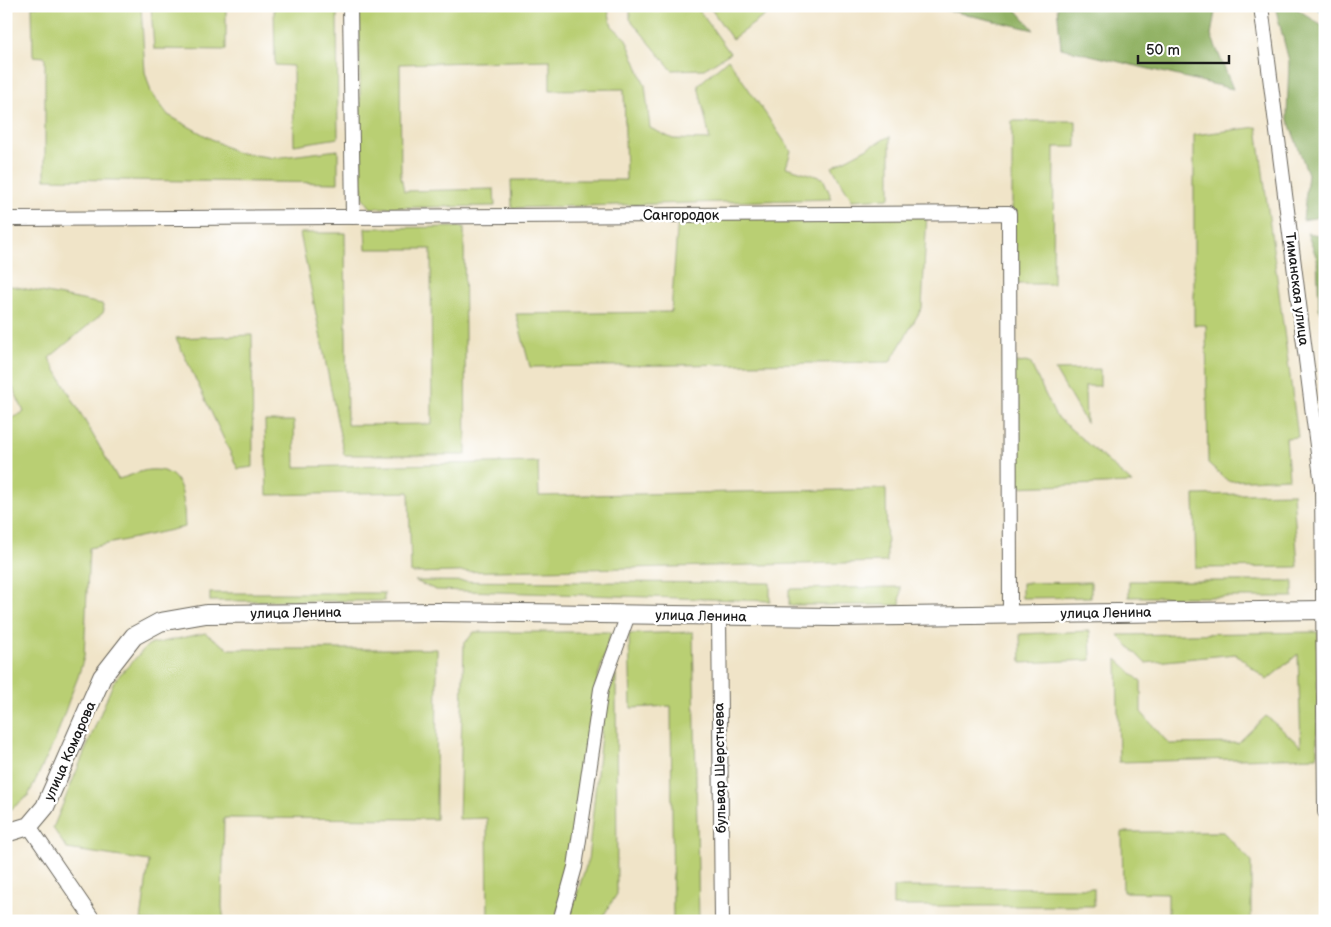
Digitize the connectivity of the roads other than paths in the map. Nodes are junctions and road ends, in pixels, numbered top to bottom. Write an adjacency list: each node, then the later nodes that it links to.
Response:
1 (350, 6): 3 (street)
2 (1260, 6): 5 (street, Тиманская улица)
3 (354, 217): 4 (street, Сангородок); 7 (street, Сангородок)
4 (6, 221)
5 (1324, 610): 7 (main road, улица Ленина); 10 (street, Тиманская улица)
6 (628, 615): 8 (main road, улица Ленина); 9 (main road, улица Ленина); 14 (street)
7 (1010, 615): 8 (main road, улица Ленина)
8 (718, 616): 15 (street, бульвар Шерстнева)
9 (102, 678): 11 (main road, улица Комарова)
10 (1325, 812)
11 (29, 826): 12 (main road); 13 (street)
12 (6, 833)
13 (94, 921)
14 (560, 921)
15 (722, 921)

